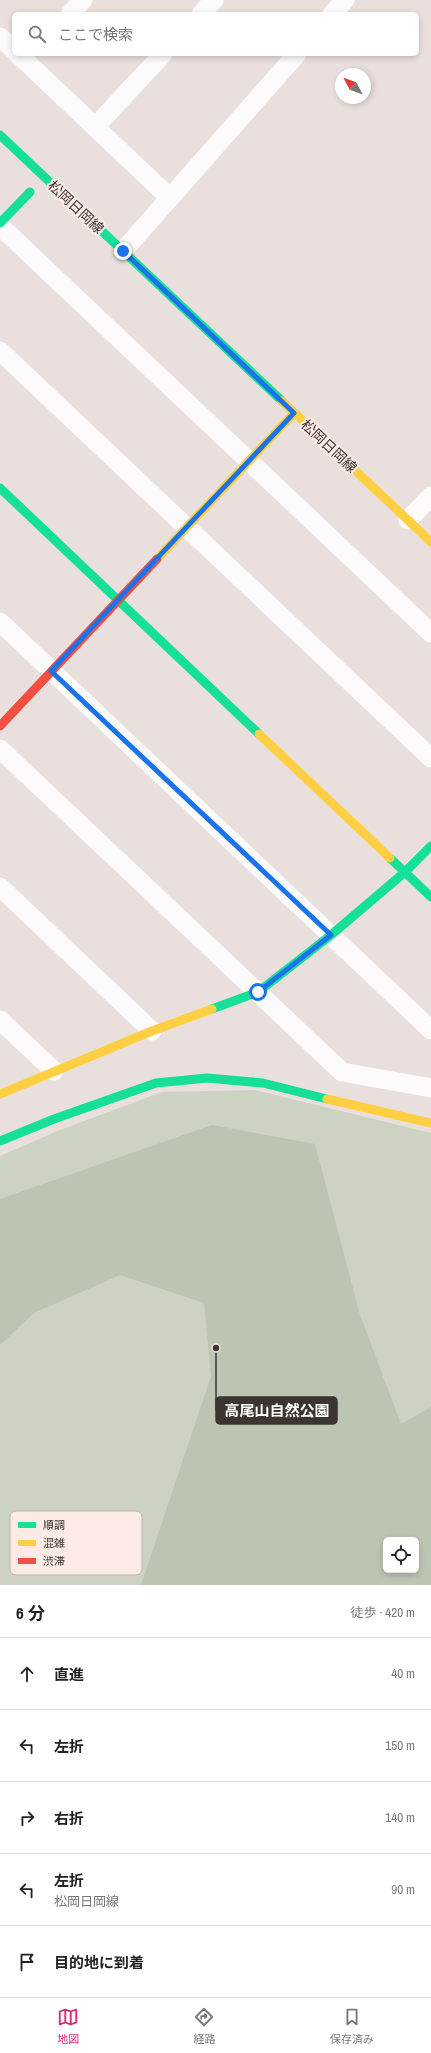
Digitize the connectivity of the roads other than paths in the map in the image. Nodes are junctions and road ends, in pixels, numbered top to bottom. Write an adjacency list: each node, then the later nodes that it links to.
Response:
1 (83, 0): 4 (street)
2 (214, 0): 5 (street)
3 (345, 0): 6 (street)
4 (72, 12)
5 (203, 12)
6 (334, 12)
7 (0, 37): 8 (street)
8 (12, 47)
9 (23, 56): 12 (street)
10 (161, 56): 12 (street)
11 (295, 56): 15 (street)
12 (95, 127): 15 (street)
13 (0, 135): 17 (street, 松岡日岡線)
14 (30, 192): 16 (street)
15 (170, 198): 17 (street)
16 (0, 225): 20 (street)
17 (123, 251): 19 (street, 松岡日岡線)
18 (0, 351): 24 (street)
19 (294, 413): 20 (street); 23 (street, 松岡日岡線)
20 (249, 461): 24 (street); 28 (street)
21 (0, 488): 26 (street)
22 (431, 496): 23 (street)
23 (408, 520): 25 (street, 松岡日岡線)
24 (187, 527): 26 (street); 32 (street)
25 (431, 542)
26 (118, 600): 29 (street); 34 (street)
27 (0, 622): 29 (street)
28 (431, 633)
29 (51, 671): 30 (street); 37 (street)
30 (0, 726)
31 (0, 749): 38 (street)
32 (431, 758)
33 (431, 846): 34 (street)
34 (405, 872): 36 (street); 37 (street)
35 (0, 887): 41 (street)
36 (431, 897)
37 (331, 935): 38 (street); 40 (street)
38 (258, 992): 41 (street); 43 (street)
39 (0, 1020): 42 (street)
40 (431, 1030)
41 (152, 1031): 42 (street)
42 (54, 1071): 44 (street)
43 (431, 1088)
44 (0, 1094)
45 (431, 1123): 46 (street)
46 (0, 1141)

